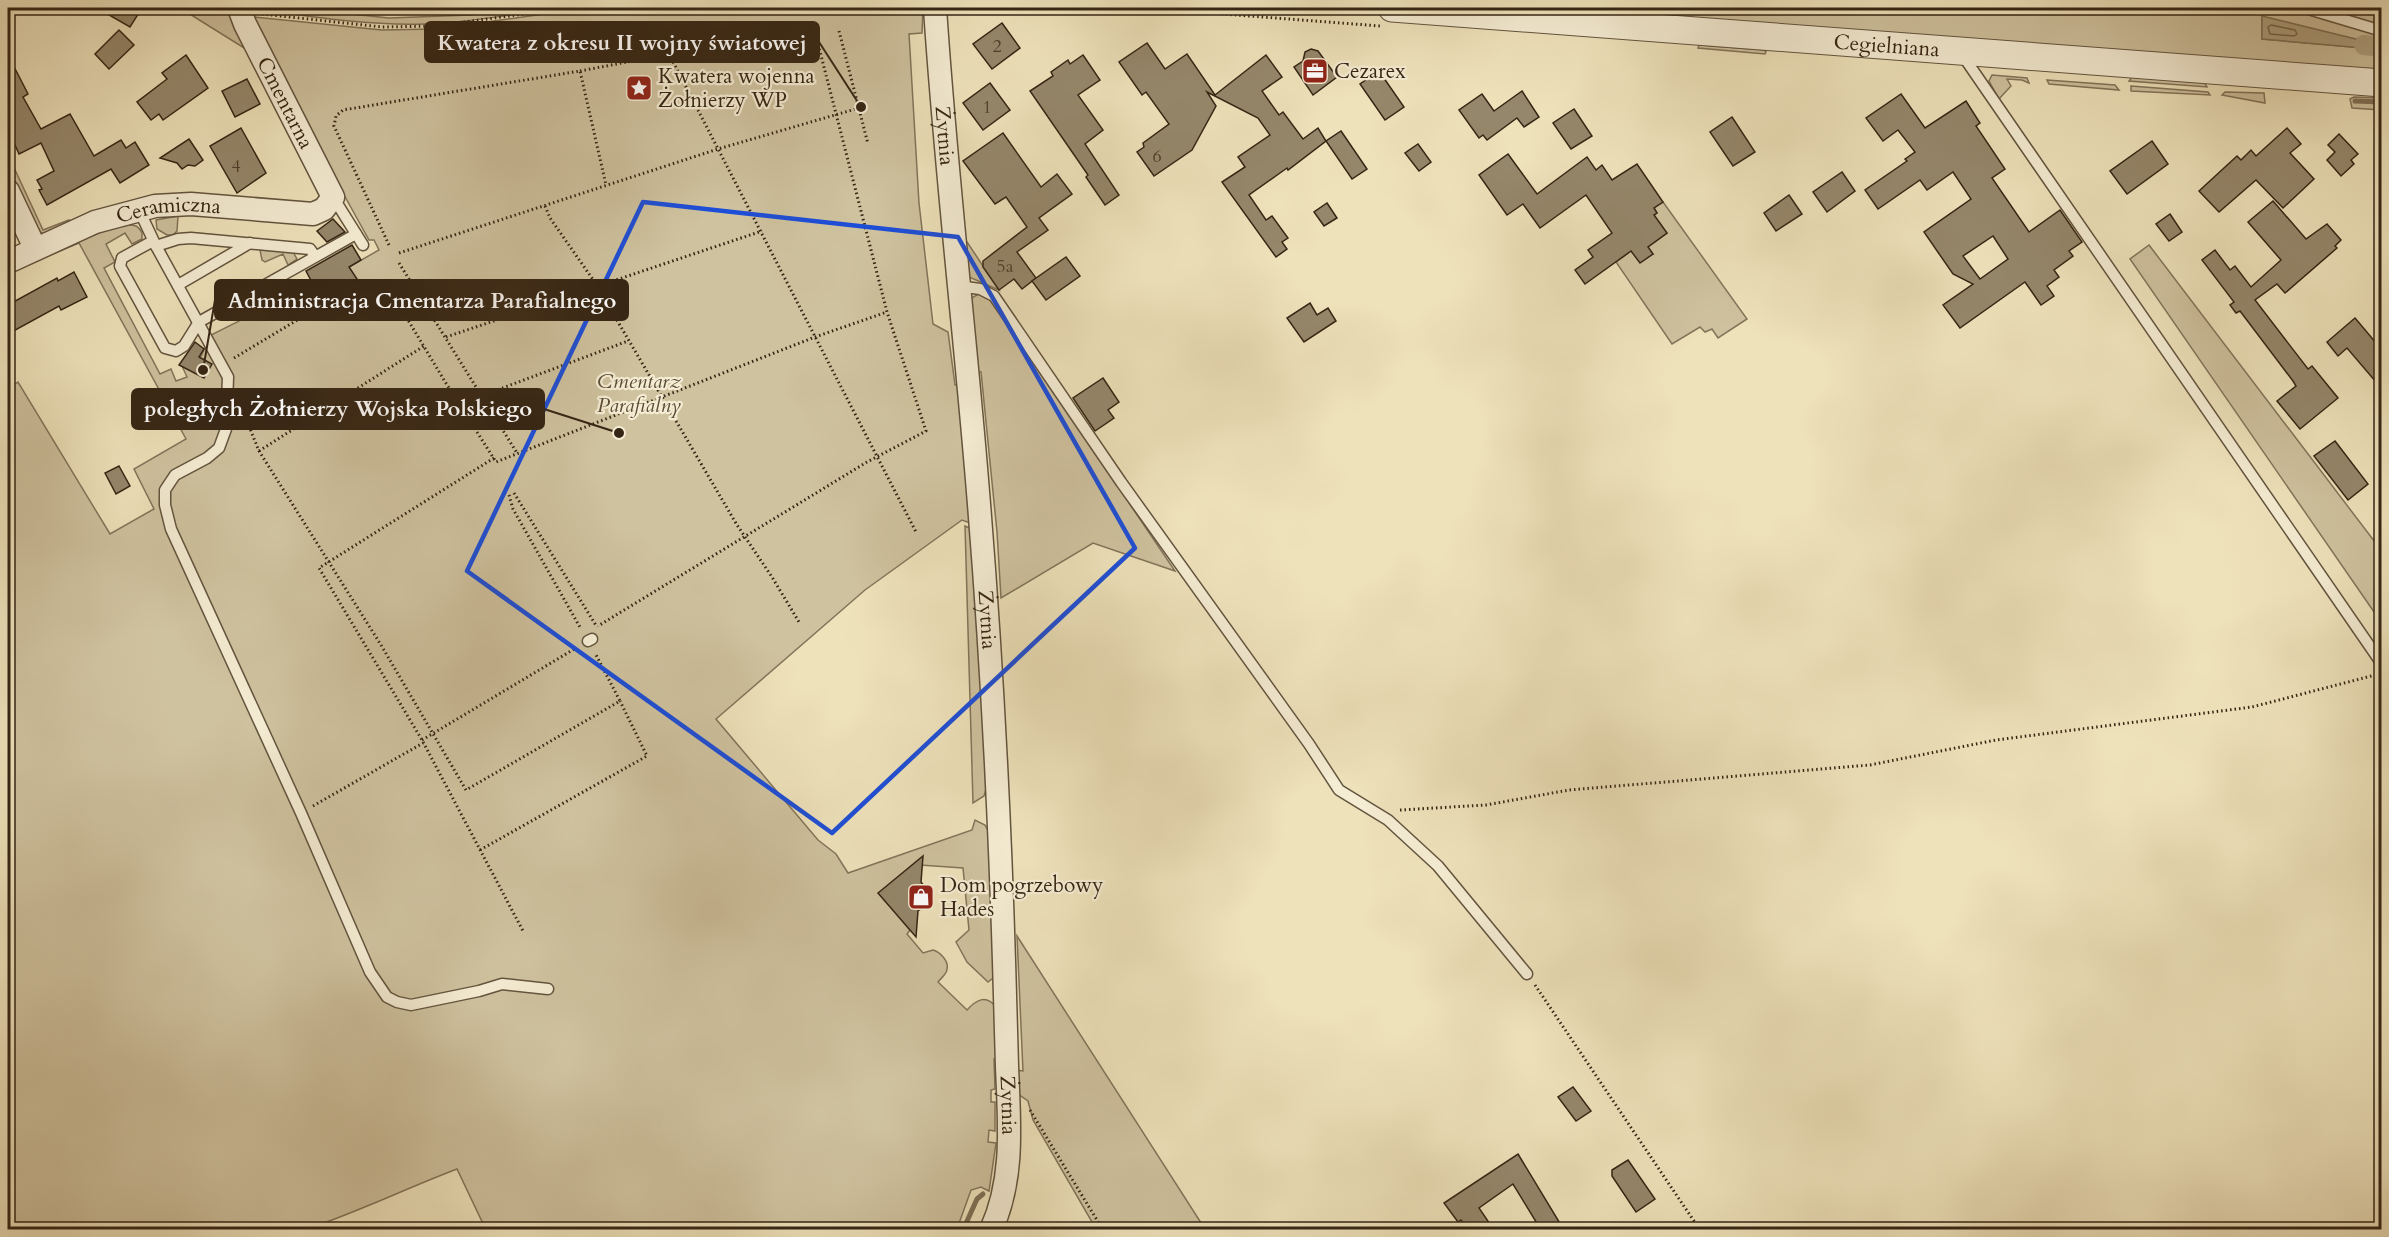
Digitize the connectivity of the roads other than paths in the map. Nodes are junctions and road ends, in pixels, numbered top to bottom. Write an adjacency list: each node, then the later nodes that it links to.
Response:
1 (240, 8): 9 (street, Cmentarna)
2 (935, 8): 19 (street, Żytnia)
3 (2305, 8): 5 (lane)
4 (1390, 17): 6 (street, Cegielniana)
5 (2382, 31)
6 (1959, 51): 7 (street, Cegielniana); 21 (lane)
7 (2382, 83)
8 (8, 191): 15 (street)
9 (333, 197): 10 (street, Ceramiczna); 11 (lane)
10 (139, 209): 12 (lane); 15 (street, Ceramiczna)
11 (356, 234): 14 (lane); 16 (lane)
12 (155, 243): 13 (lane); 18 (lane); 20 (lane)
13 (250, 243): 16 (lane); 18 (lane)
14 (363, 245)
15 (35, 248): 17 (street, Ceramiczna)
16 (315, 256): 20 (lane)
17 (8, 262)
18 (178, 285): 20 (lane)
19 (958, 286): 22 (lane); 24 (street, Żytnia)
20 (199, 321): 23 (lane)
21 (2382, 664)
22 (1527, 974)
23 (548, 989)
24 (991, 1230)

